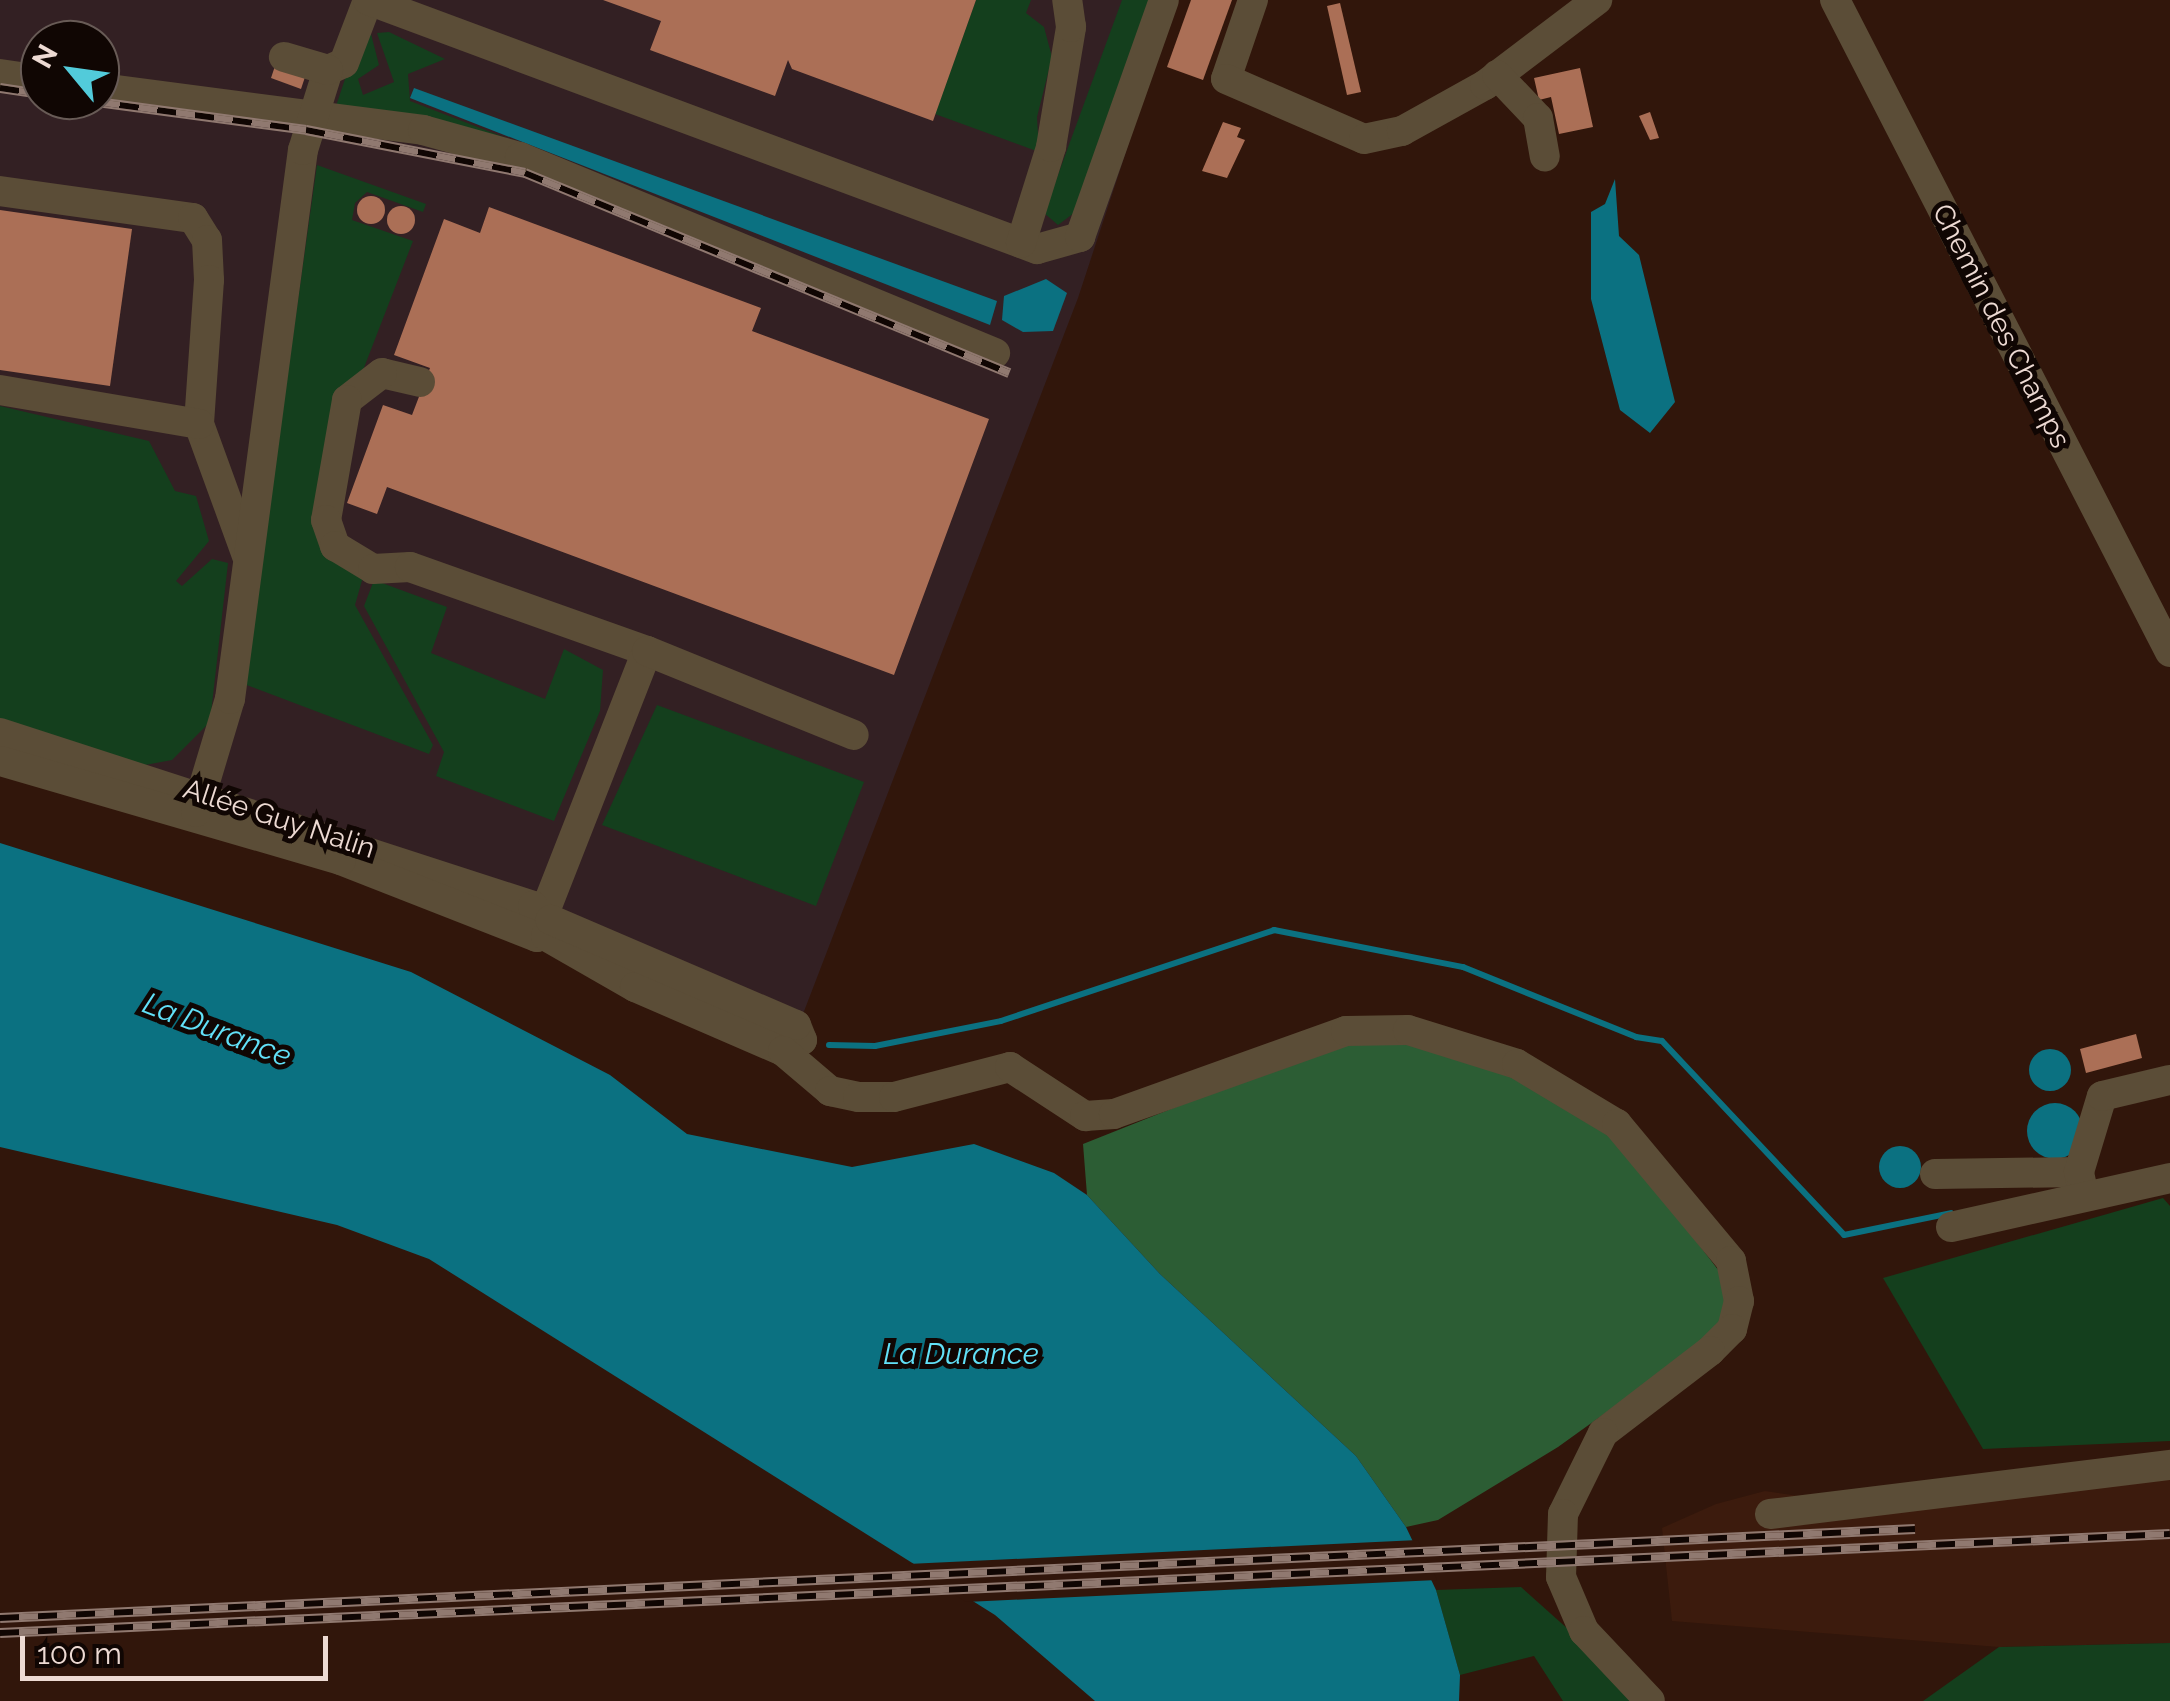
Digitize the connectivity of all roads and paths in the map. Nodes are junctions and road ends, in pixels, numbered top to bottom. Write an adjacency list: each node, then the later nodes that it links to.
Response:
1 (368, 0): 8 (street); 14 (street)
2 (1067, 0): 14 (street)
3 (1164, 0): 14 (street)
4 (1253, 0): 9 (street)
5 (1597, 0): 9 (street)
6 (1835, 0): 21 (street, Chemin des Champs)
7 (284, 57): 8 (street)
8 (328, 70): 11 (street)
9 (1498, 75): 12 (street)
10 (120, 91): 11 (street)
11 (311, 116): 15 (street); 19 (street)
12 (1544, 156)
13 (0, 191): 18 (street)
14 (1022, 243)
15 (995, 352)
16 (420, 382): 20 (street)
17 (0, 390): 18 (street)
18 (199, 424): 19 (street)
19 (248, 559): 25 (street)
20 (647, 651): 23 (street); 26 (street)
21 (2170, 652)
22 (0, 733): 25 (street, Allée Guy Nalin)
23 (854, 736)
24 (0, 761): 25 (street, Allée Guy Nalin)
25 (198, 804): 26 (street, Allée Guy Nalin)
26 (547, 922): 34 (street, Allée Guy Nalin)
27 (2169, 1080): 30 (street)
28 (1936, 1174): 30 (street)
29 (2162, 1180): 30 (street)
30 (2082, 1184): 31 (street)
31 (1952, 1227)
32 (2170, 1465): 33 (street)
33 (1770, 1514)
34 (1650, 1701)

